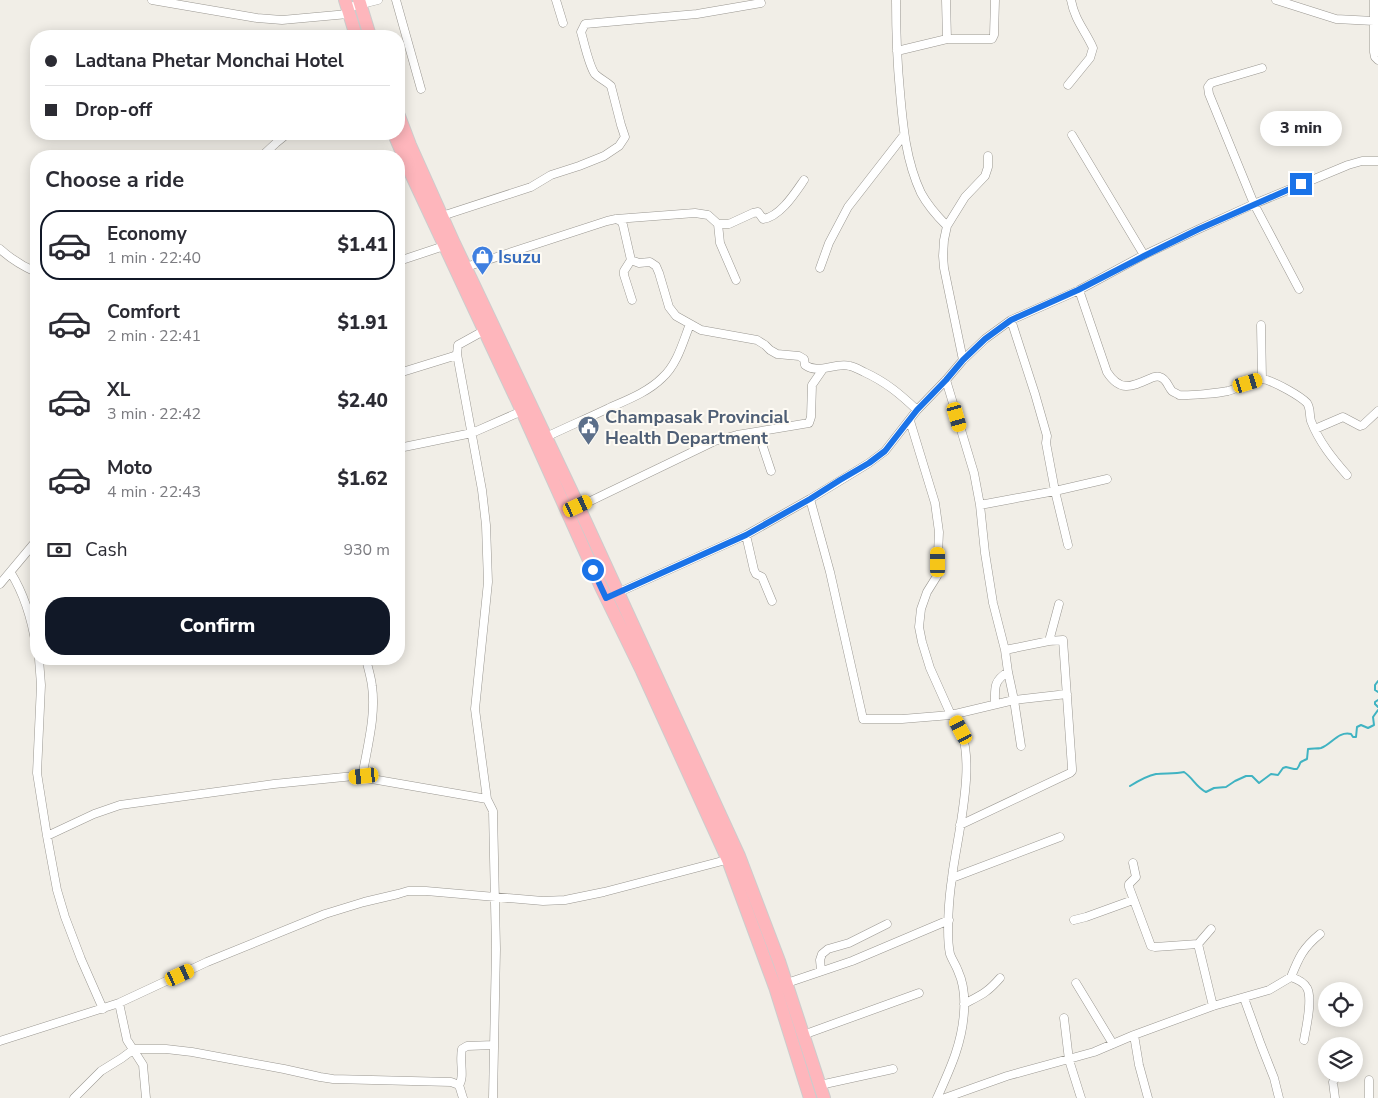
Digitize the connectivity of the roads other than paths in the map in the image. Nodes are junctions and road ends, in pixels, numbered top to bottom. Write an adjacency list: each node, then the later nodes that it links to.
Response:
1 (152, 0): 11 (street)
2 (378, 0): 12 (street)
3 (396, 0): 19 (street)
4 (556, 0): 16 (street)
5 (896, 0): 22 (street)
6 (946, 0): 21 (street)
7 (995, 0): 21 (street)
8 (1071, 0): 25 (street)
9 (1276, 0): 15 (street)
10 (1374, 0): 15 (street)
11 (176, 2): 14 (street)
12 (360, 2): 14 (street); 18 (highway)
13 (761, 3): 37 (street)
14 (346, 7): 17 (highway)
15 (1374, 21): 23 (street)
16 (563, 23)
17 (354, 30)
18 (368, 30)
19 (404, 30)
20 (405, 32): 26 (street)
21 (947, 39): 22 (street)
22 (897, 51): 28 (street)
23 (1378, 60)
24 (1262, 68): 36 (street)
25 (1068, 85)
26 (421, 89)
27 (405, 132): 37 (highway)
28 (904, 135): 40 (street); 47 (street)
29 (1072, 135): 43 (street)
30 (280, 140): 31 (street)
31 (268, 150)
32 (988, 156): 40 (street)
33 (405, 160): 41 (highway)
34 (1378, 161): 36 (street)
35 (804, 180): 39 (street)
36 (1254, 204): 43 (street); 50 (street)
37 (442, 216): 41 (highway)
38 (616, 219): 39 (street); 45 (street); 46 (street)
39 (718, 224): 49 (street)
40 (947, 226): 58 (street)
41 (449, 243): 44 (street); 46 (highway); 56 (highway)
42 (0, 249): 48 (street)
43 (1144, 256): 51 (street)
44 (405, 259)
45 (631, 260): 52 (street); 54 (street)
46 (466, 266): 56 (highway)
47 (820, 268)
48 (30, 270)
49 (736, 280)
50 (1298, 289)
51 (1078, 290): 53 (street); 61 (street)
52 (632, 300)
53 (1011, 320): 58 (street); 75 (street)
54 (690, 324): 59 (street); 70 (street)
55 (1261, 326): 61 (street)
56 (489, 328): 57 (street); 65 (highway); 70 (highway)
57 (456, 354): 60 (street); 69 (street)
58 (963, 360): 62 (street)
59 (823, 369): 63 (street); 68 (street)
60 (405, 371)
61 (1262, 379): 67 (street)
62 (946, 380): 63 (street); 77 (street)
63 (917, 410): 66 (street)
64 (1378, 410): 67 (street)
65 (522, 411): 69 (street); 84 (highway)
66 (910, 420): 76 (street); 96 (street)
67 (1315, 429): 73 (street)
68 (758, 432): 72 (street); 78 (street)
69 (472, 433): 71 (street); 99 (street)
70 (546, 437): 78 (highway)
71 (405, 447)
72 (771, 471)
73 (1347, 475)
74 (1107, 479): 75 (street)
75 (1055, 491): 77 (street); 80 (street)
76 (810, 499): 79 (street); 96 (street)
77 (980, 505): 89 (street)
78 (578, 506): 84 (highway)
79 (746, 535): 84 (street); 85 (street)
80 (1068, 545)
81 (30, 549): 82 (street)
82 (11, 573): 83 (street); 87 (street)
83 (0, 584)
84 (612, 596): 103 (highway)
85 (772, 601)
86 (1059, 604): 88 (street)
87 (30, 619)
88 (1049, 641): 89 (street); 93 (street)
89 (1005, 650): 92 (street)
90 (39, 665): 101 (street)
91 (367, 665): 98 (street)
92 (1008, 672): 94 (street); 95 (street)
93 (1067, 694): 94 (street); 100 (street)
94 (1014, 700): 95 (street); 97 (street)
95 (995, 704): 96 (street)
96 (952, 715): 100 (street)
97 (1021, 746)
98 (364, 776): 99 (street); 101 (street)
99 (487, 799): 106 (street)
100 (960, 825): 105 (street)
101 (47, 836): 125 (street)
102 (1060, 837): 105 (street)
103 (733, 858): 106 (street); 114 (highway)
104 (1133, 863): 107 (street)
105 (952, 878): 108 (street)
106 (495, 896): 122 (street); 132 (street)
107 (1133, 900): 109 (street); 113 (street)
108 (949, 920): 115 (street); 123 (street)
109 (1074, 920)
110 (887, 924): 115 (street)
111 (1211, 929): 113 (street)
112 (1320, 934): 116 (street)
113 (1198, 944): 124 (street)
114 (773, 963): 119 (highway); 144 (highway)
115 (821, 970): 119 (street)
116 (1291, 977): 121 (street); 130 (street)
117 (1000, 978): 123 (street)
118 (1076, 982): 131 (street)
119 (786, 983): 127 (highway)
120 (919, 993): 127 (street)
121 (1244, 998): 124 (street); 150 (street)
122 (119, 1003): 125 (street); 133 (street)
123 (964, 1004): 146 (street)
124 (1213, 1006): 128 (street)
125 (103, 1009): 129 (street)
126 (1064, 1018): 134 (street)
127 (804, 1035): 139 (highway)
128 (1134, 1035): 131 (street); 149 (street)
129 (0, 1040)
130 (1304, 1040)
131 (1113, 1044): 134 (street)
132 (494, 1045): 138 (street); 143 (street)
133 (134, 1049): 138 (street); 140 (street); 141 (street)
134 (1069, 1060): 147 (street); 148 (street)
135 (893, 1069): 139 (street)
136 (1370, 1080): 152 (street)
137 (1333, 1082): 151 (street)
138 (458, 1085): 142 (street)
139 (820, 1085): 145 (highway)
140 (74, 1098)
141 (146, 1098)
142 (463, 1098)
143 (493, 1098)
144 (810, 1098)
145 (824, 1098)
146 (937, 1098)
147 (945, 1098)
148 (1081, 1098)
149 (1148, 1098)
150 (1278, 1098)
151 (1335, 1098)
152 (1369, 1098)

